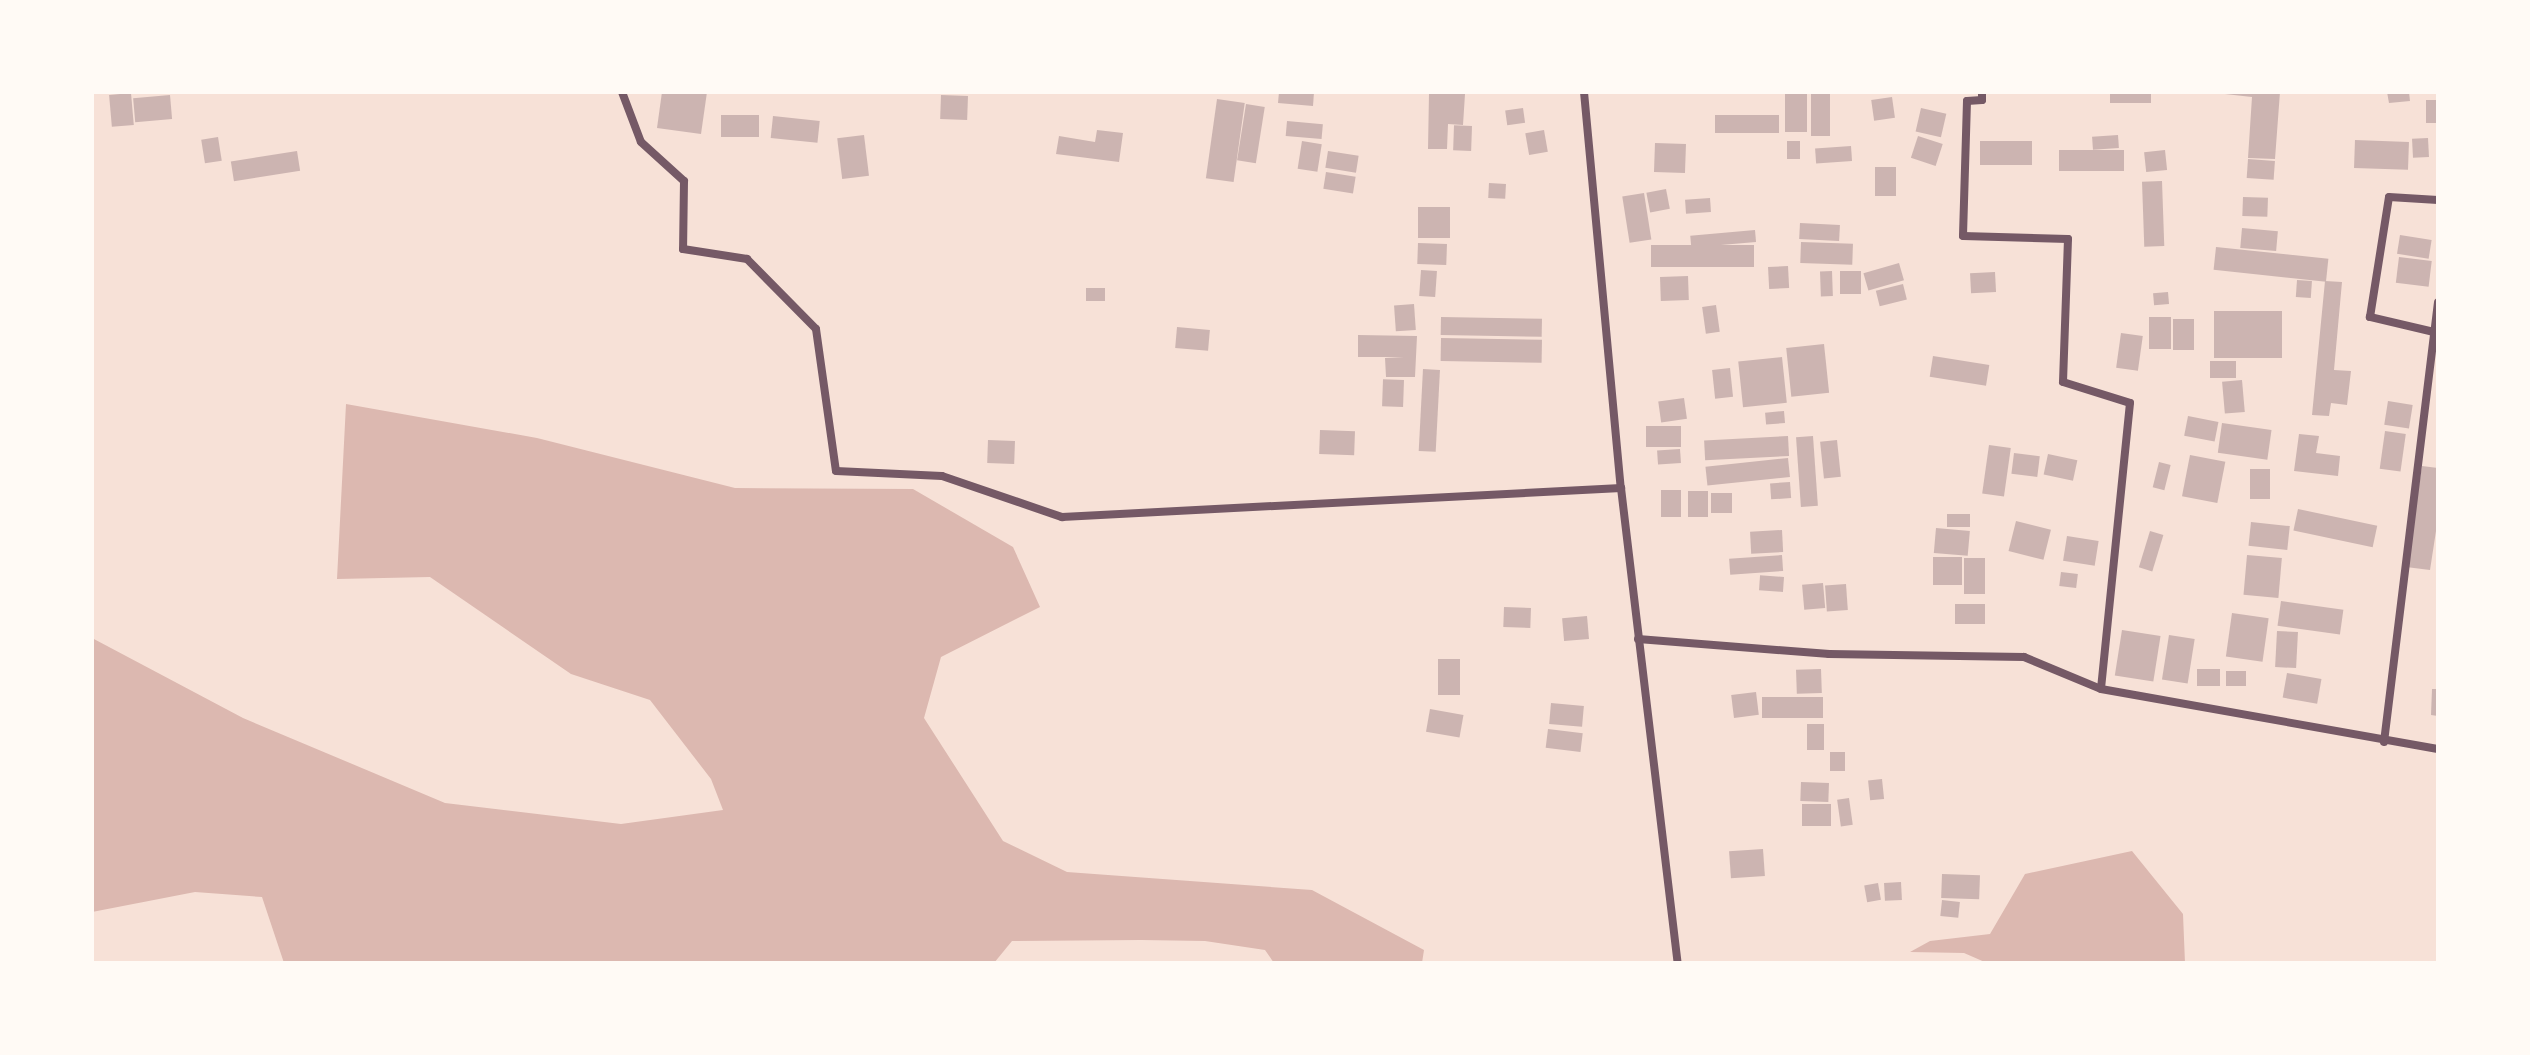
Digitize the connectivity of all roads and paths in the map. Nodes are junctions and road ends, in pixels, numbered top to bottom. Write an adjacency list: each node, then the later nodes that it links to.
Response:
1 (622, 92): 7 (street)
2 (1584, 92): 7 (street)
3 (1982, 92): 9 (street)
4 (2438, 200): 6 (street)
5 (2438, 302): 6 (street)
6 (2434, 332): 10 (street)
7 (1621, 488): 8 (street)
8 (1638, 639): 9 (street); 12 (street)
9 (2101, 689): 10 (street)
10 (2384, 742): 11 (street)
11 (2438, 749)
12 (1678, 963)

